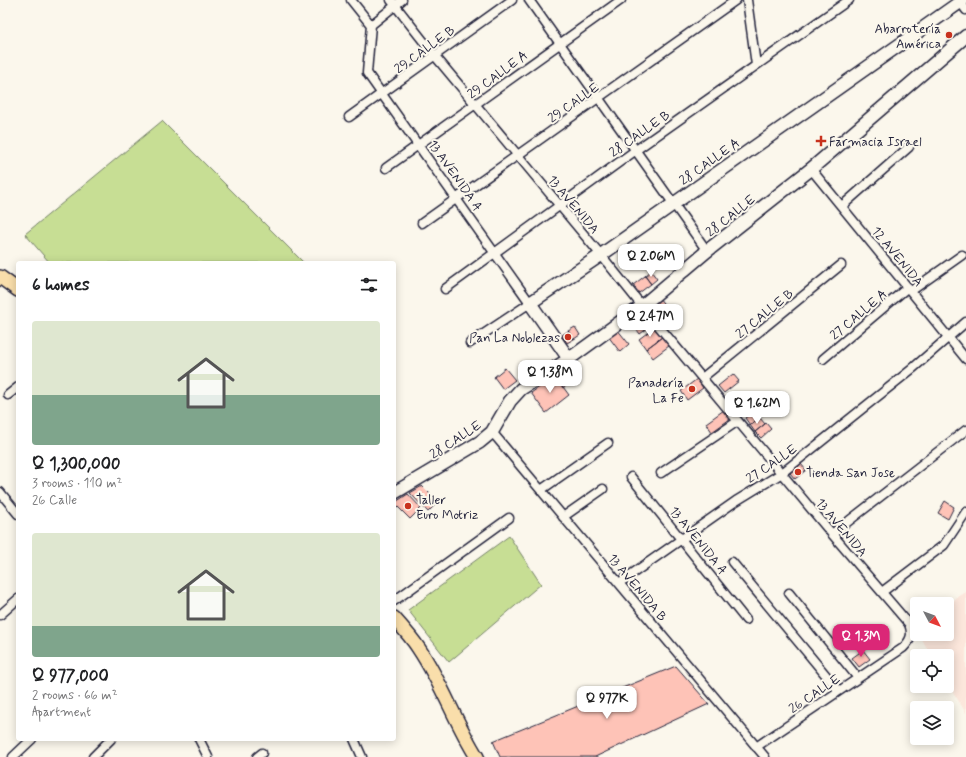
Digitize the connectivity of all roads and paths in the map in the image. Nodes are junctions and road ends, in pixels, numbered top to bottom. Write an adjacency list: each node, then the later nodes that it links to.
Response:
1 (351, 0): 10 (street)
2 (512, 0): 13 (street, 29 CALLE B)
3 (529, 0): 12 (street)
4 (621, 0): 12 (street, 29 CALLE A)
5 (736, 0): 16 (street, 29 CALLE)
6 (747, 0): 14 (street)
7 (849, 0): 14 (street, 28 CALLE B)
8 (396, 2): 10 (street); 13 (street, 13 AVENIDA)
9 (962, 3): 26 (main road, 28 CALLE A)
10 (371, 25): 15 (street, 13 AVENIDA A)
11 (966, 36): 24 (main road, 28 CALLE)
12 (560, 44): 16 (street); 17 (street, 29 CALLE A)
13 (435, 56): 15 (street, 29 CALLE B); 17 (street, 13 AVENIDA)
14 (756, 65): 21 (street, 28 CALLE B)
15 (381, 95): 18 (street, 29 CALLE B); 19 (street, 13 AVENIDA A)
16 (599, 98): 21 (street); 22 (street, 29 CALLE)
17 (476, 104): 19 (street, 29 CALLE A); 22 (street, 13 AVENIDA)
18 (349, 117)
19 (418, 146): 23 (street, 29 CALLE A); 25 (street, 13 AVENIDA A)
20 (909, 147): 28 (street)
21 (636, 150): 26 (street); 27 (street, 28 CALLE B)
22 (518, 156): 25 (street, 29 CALLE); 27 (street, 13 AVENIDA)
23 (386, 168)
24 (811, 169): 28 (street, 12 AVENIDA); 30 (main road, 28 CALLE)
25 (455, 199): 29 (street, 29 CALLE); 31 (street, 13 AVENIDA A)
26 (673, 203): 30 (street); 32 (main road, 28 CALLE A)
27 (559, 206): 31 (street, 28 CALLE B); 32 (street, 13 AVENIDA)
28 (842, 206): 38 (street, 12 AVENIDA)
29 (422, 223)
30 (707, 251): 40 (main road, 28 CALLE)
31 (494, 253): 37 (street, 28 CALLE B); 39 (street, 13 AVENIDA A)
32 (601, 255): 39 (main road, 28 CALLE A); 40 (street, 13 AVENIDA)
33 (962, 255): 38 (street, 27 CALLE A)
34 (841, 265): 47 (street, 27 CALLE B)
35 (0, 276): 36 (main road)
36 (16, 288)
37 (445, 289)
38 (909, 289): 42 (street, 12 AVENIDA); 45 (street, 27 CALLE A)
39 (530, 303): 43 (street, 28 CALLE A); 44 (main road, 13 AVENIDA A)
40 (642, 306): 44 (main road, 28 CALLE); 47 (street, 13 AVENIDA)
41 (966, 322): 42 (street, 27 CALLE)
42 (949, 337): 46 (street, 12 AVENIDA); 55 (street, 27 CALLE)
43 (470, 343)
44 (569, 359): 52 (main road, 28 CALLE)
45 (823, 359)
46 (966, 359)
47 (702, 378): 50 (street, 13 AVENIDA)
48 (16, 389): 49 (street)
49 (8, 395)
50 (738, 421): 54 (street); 55 (street, 13 AVENIDA)
51 (966, 430): 65 (street)
52 (492, 432): 58 (street, 13 AVENIDA B); 60 (main road, 28 CALLE)
53 (608, 443): 58 (street)
54 (661, 473)
55 (782, 473): 65 (street, 13 AVENIDA); 66 (street, 27 CALLE)
56 (631, 477): 66 (street, 13 AVENIDA A)
57 (603, 489): 63 (street)
58 (541, 490): 63 (street, 13 AVENIDA B)
59 (0, 492): 61 (street)
60 (396, 492)
61 (16, 512)
62 (966, 512): 69 (street)
63 (563, 517): 68 (street, 13 AVENIDA B)
64 (508, 518): 71 (street)
65 (832, 534): 69 (street, 13 AVENIDA)
66 (682, 539): 68 (street, 27 CALLE); 75 (street, 13 AVENIDA A)
67 (732, 562): 78 (street, 13 AVENIDA A)
68 (619, 583): 83 (street, 13 AVENIDA B)
69 (882, 592): 76 (street, 13 AVENIDA)
70 (789, 593): 77 (street)
71 (396, 600)
72 (16, 601): 73 (street)
73 (0, 615)
74 (396, 620): 88 (main road)
75 (746, 620)
76 (909, 624): 77 (street, 26 CALLE)
77 (858, 678): 78 (street, 26 CALLE)
78 (839, 691): 83 (street, 26 CALLE)
79 (30, 741): 84 (street)
80 (108, 741): 85 (street)
81 (200, 741): 86 (street)
82 (355, 741): 87 (street)
83 (756, 747): 89 (street, 13 AVENIDA B)
84 (13, 757)
85 (93, 757)
86 (208, 757)
87 (362, 757)
88 (477, 757)
89 (765, 757)

